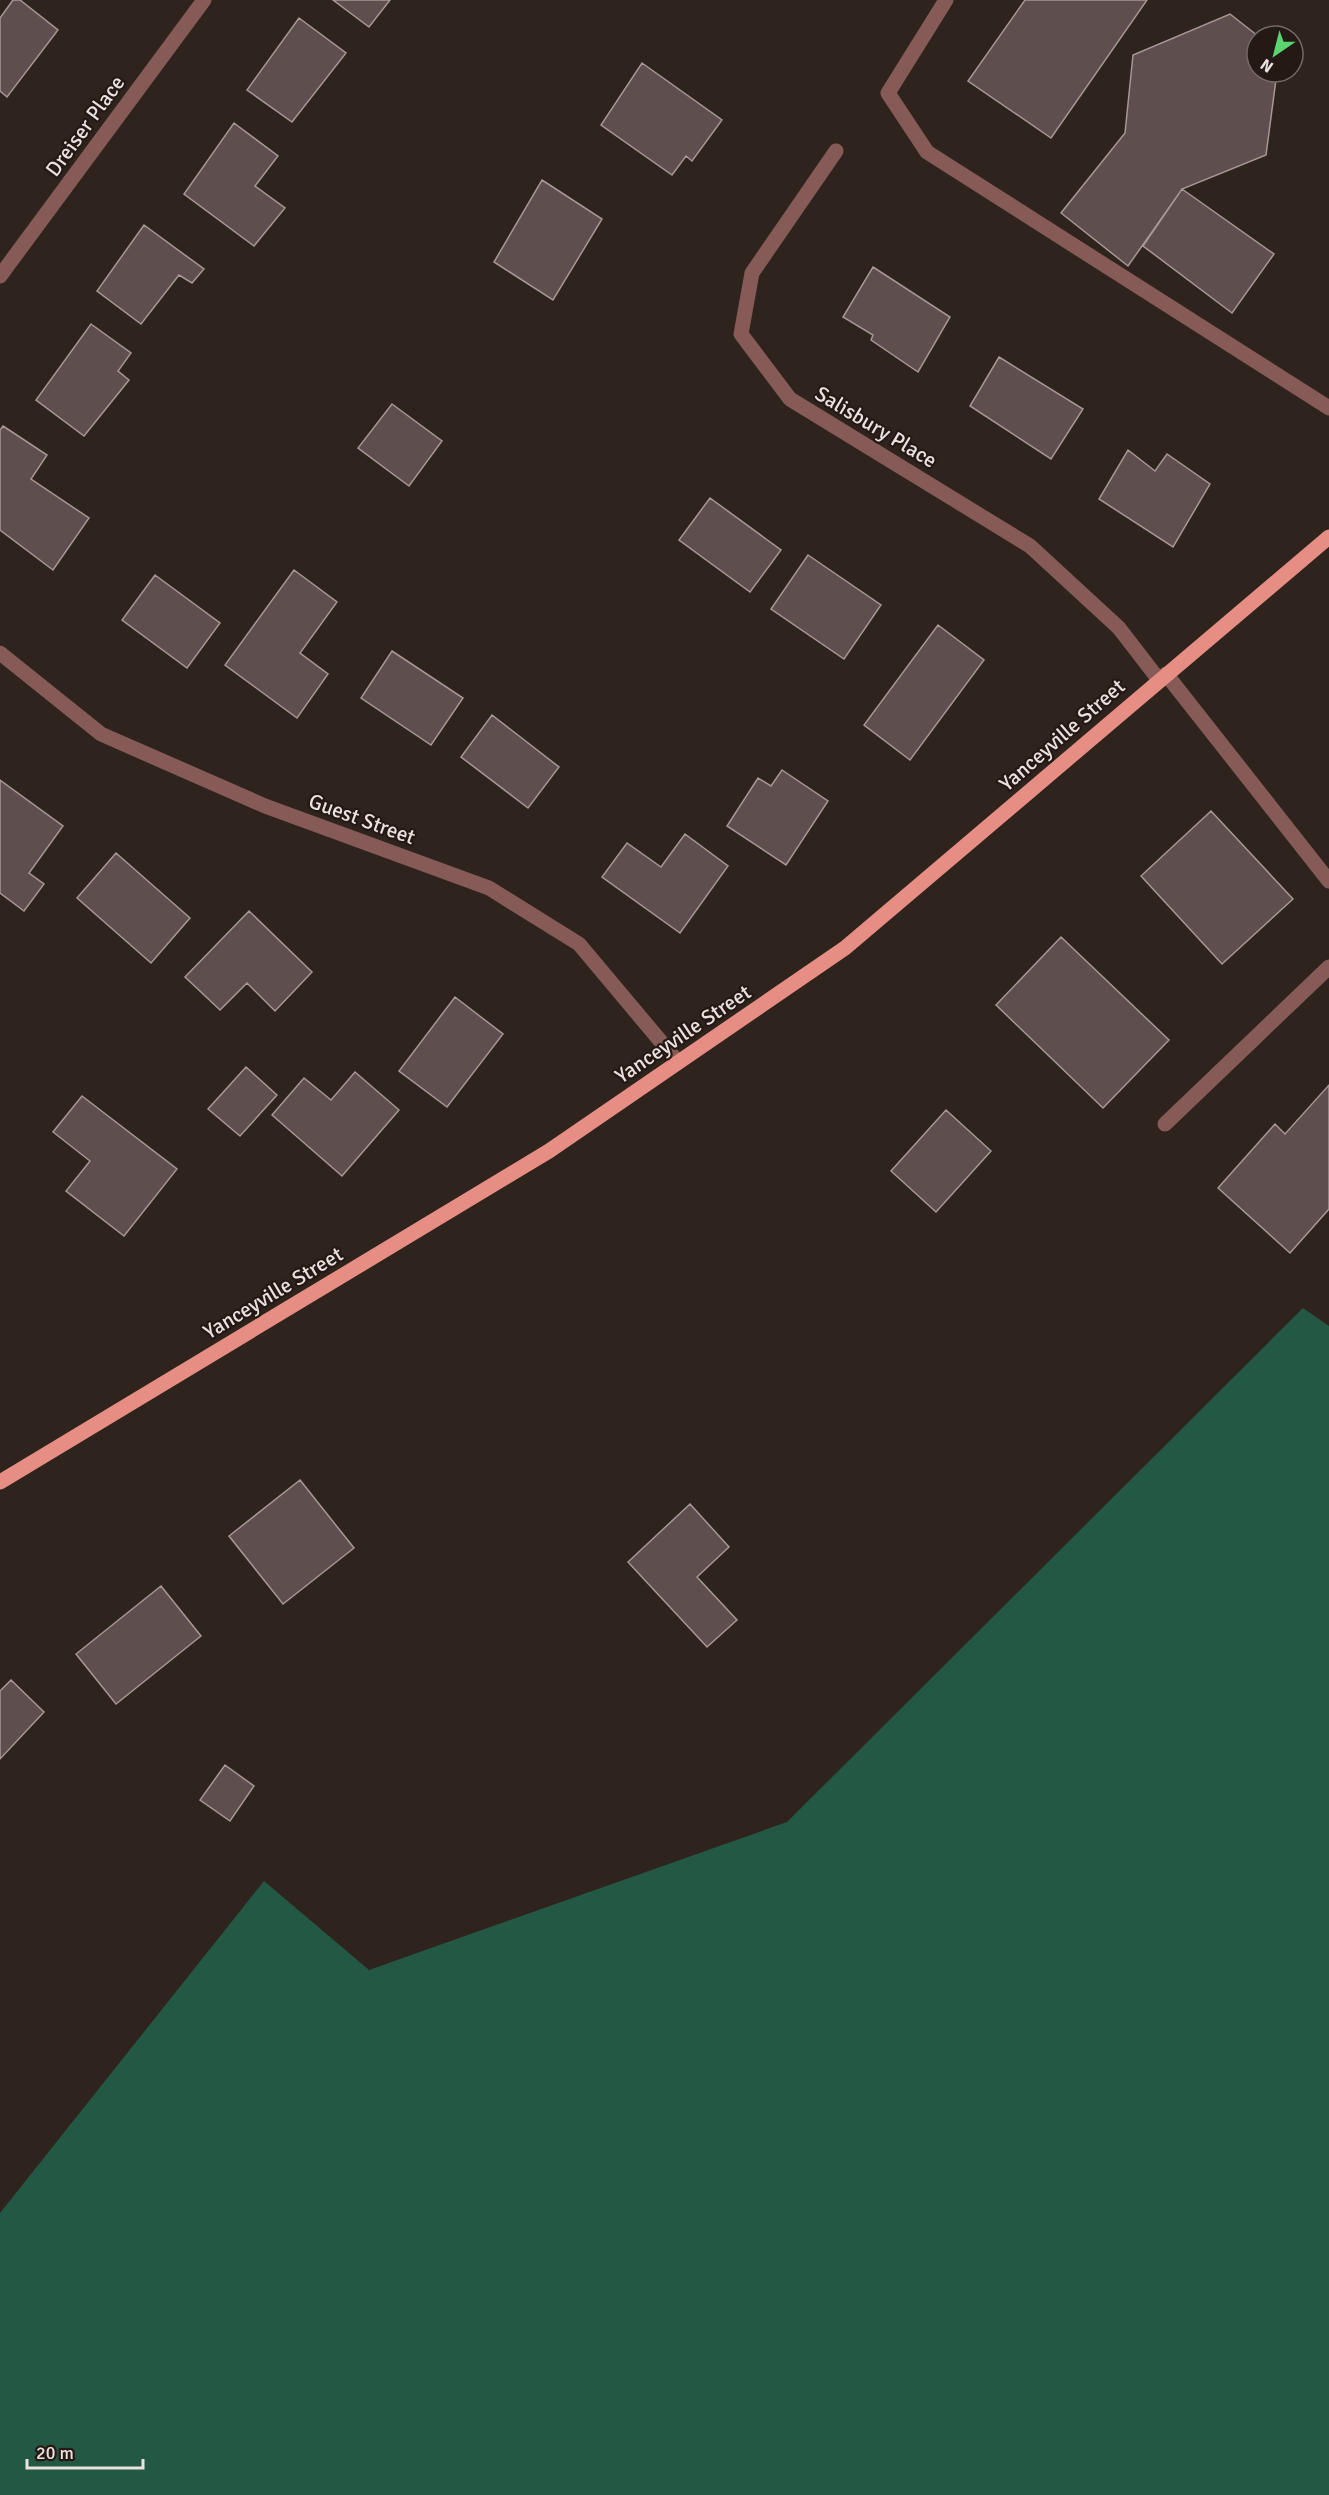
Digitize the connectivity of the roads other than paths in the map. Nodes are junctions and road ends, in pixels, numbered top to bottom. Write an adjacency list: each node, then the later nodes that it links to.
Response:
1 (204, 0): 4 (street, Dreiser Place)
2 (946, 0): 5 (street)
3 (836, 151): 8 (street, Salisbury Place)
4 (0, 276)
5 (1329, 408)
6 (1329, 537): 8 (main road, Yanceyville Street)
7 (0, 654): 11 (street, Guest Street)
8 (1162, 677): 9 (street, Salisbury Place); 11 (main road, Yanceyville Street)
9 (1329, 881)
10 (1329, 967): 12 (street)
11 (678, 1062): 13 (main road, Yanceyville Street)
12 (1165, 1124)
13 (0, 1482)

